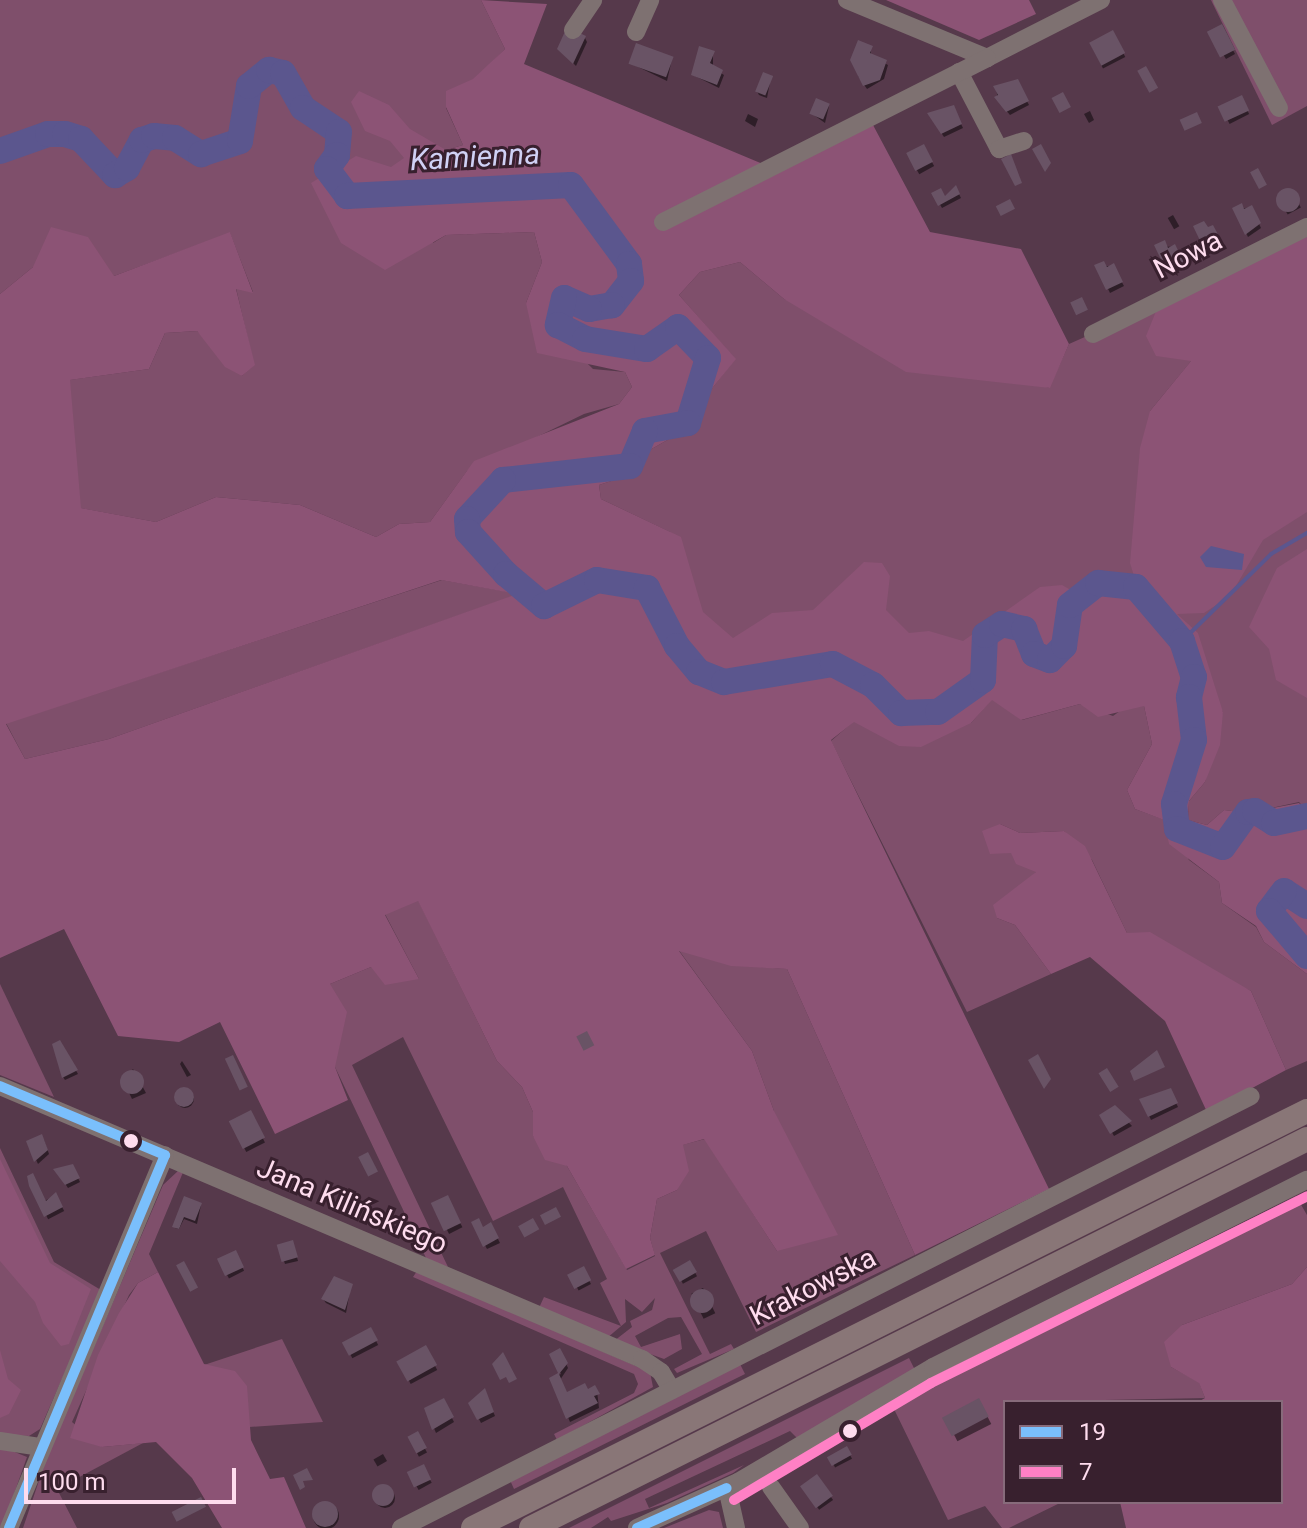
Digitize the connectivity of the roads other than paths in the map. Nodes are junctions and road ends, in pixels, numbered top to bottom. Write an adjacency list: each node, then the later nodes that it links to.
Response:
1 (593, 0): 6 (street)
2 (650, 0): 7 (street)
3 (847, 0): 8 (street)
4 (1101, 0): 8 (street)
5 (1222, 0): 10 (street)
6 (573, 30)
7 (636, 32)
8 (987, 58): 9 (street)
9 (959, 72): 11 (street); 12 (street)
10 (1279, 108)
11 (1024, 141)
12 (663, 222)
13 (1307, 227): 14 (street, Nowa)
14 (1093, 334)
15 (0, 1086): 19 (street, Jana Kilińskiego)
16 (1251, 1096): 21 (street, Krakowska)
17 (1307, 1111): 28 (highway)
18 (1307, 1139): 29 (highway)
19 (165, 1155): 21 (street, Jana Kilińskiego); 23 (street)
20 (1307, 1180): 25 (street)
21 (672, 1390): 27 (street, Krakowska)
22 (0, 1441): 23 (street)
23 (40, 1447): 26 (street)
24 (771, 1487): 32 (street)
25 (727, 1488): 30 (street); 31 (street)
26 (9, 1528)
27 (401, 1528)
28 (473, 1528)
29 (531, 1528)
30 (637, 1528)
31 (736, 1528)
32 (800, 1528)

